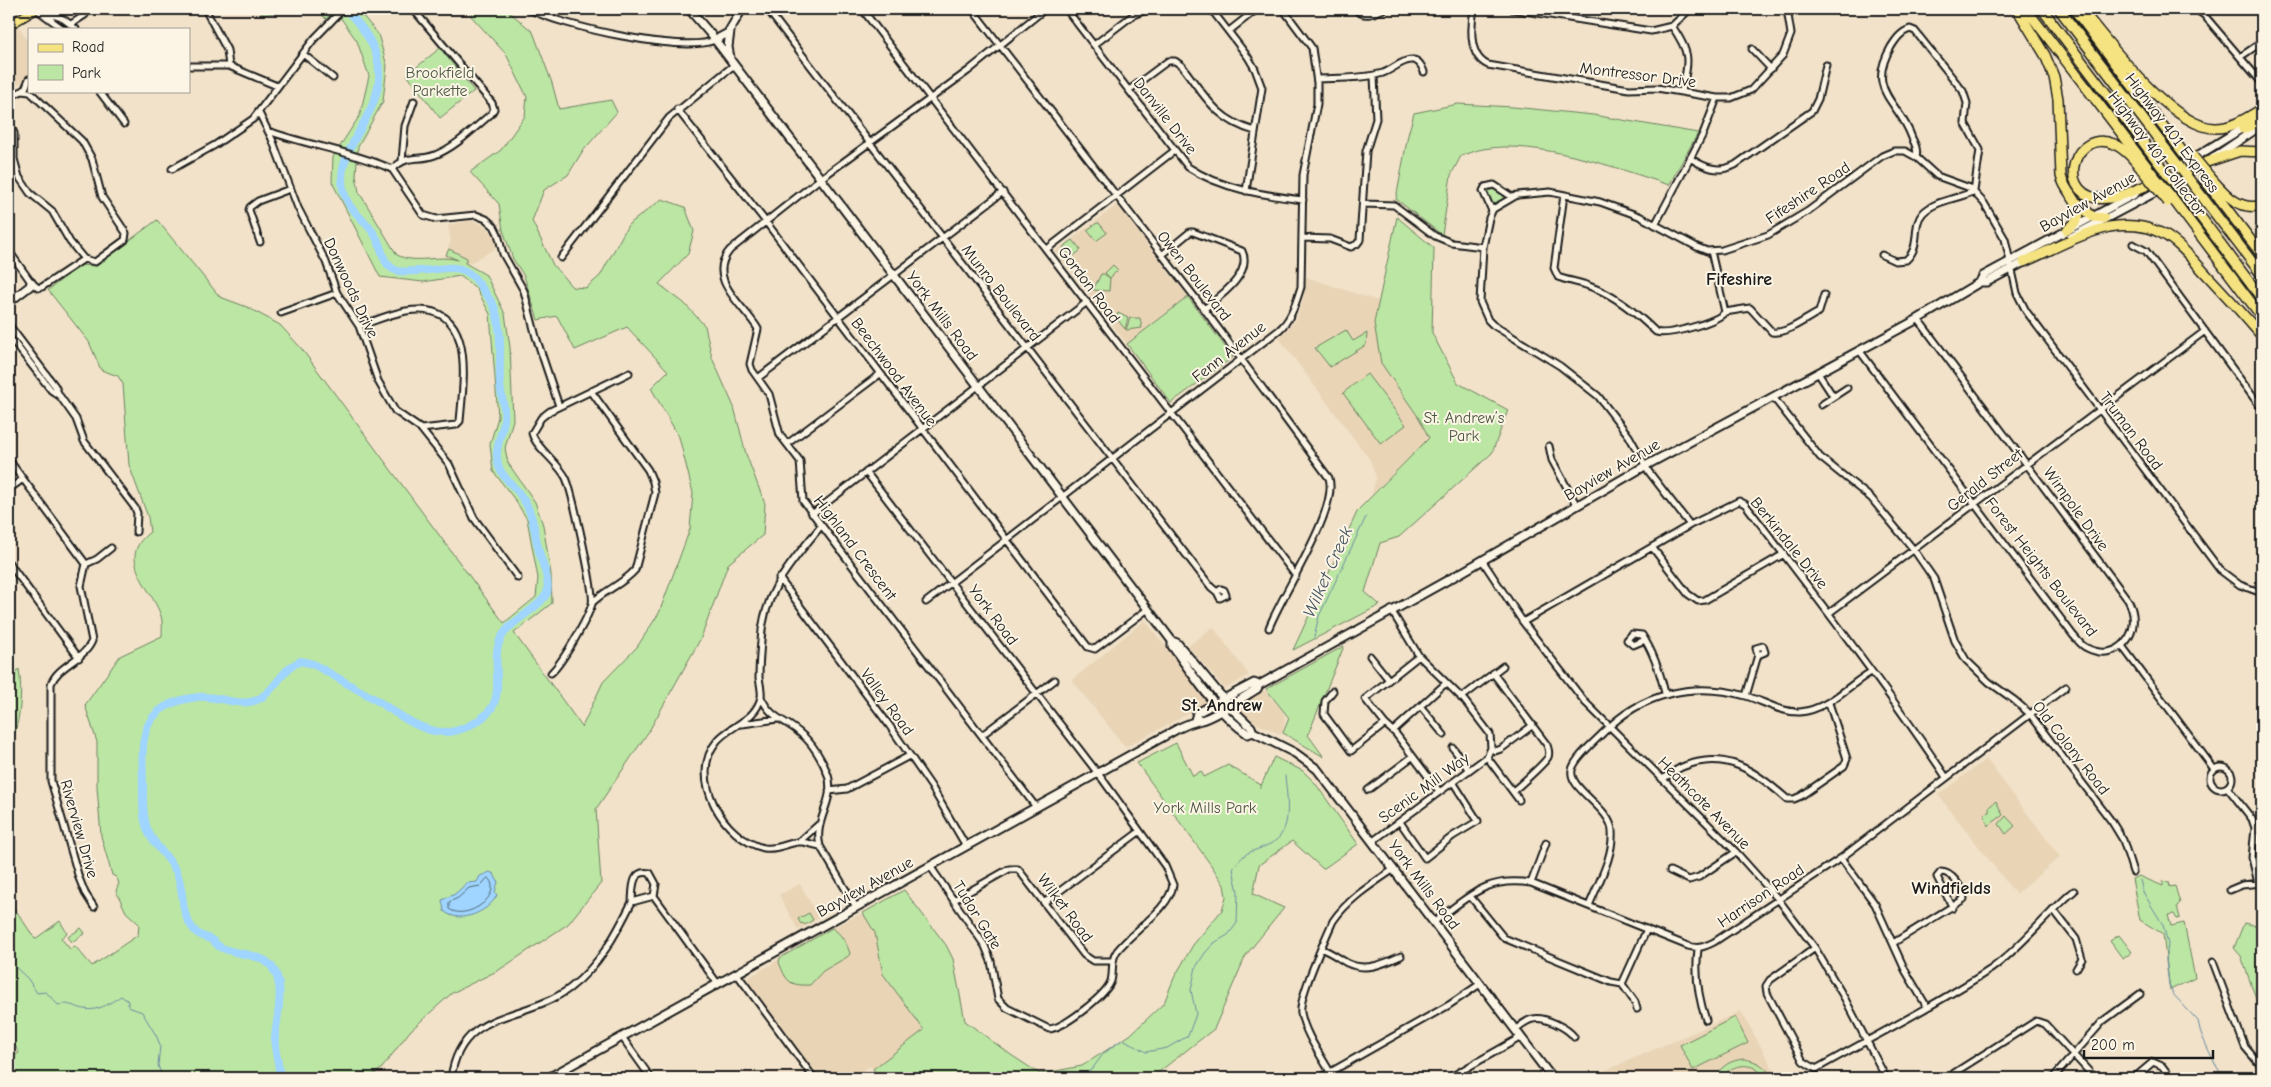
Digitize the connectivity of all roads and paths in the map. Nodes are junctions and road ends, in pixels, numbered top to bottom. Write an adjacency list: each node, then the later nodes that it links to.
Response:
1 (36, 9): 31 (street); 33 (main road)
2 (79, 9): 32 (street)
3 (205, 9): 49 (street)
4 (342, 9): 44 (street)
5 (413, 9): 82 (street)
6 (529, 9): 39 (street)
7 (689, 9): 39 (main road, York Mills Road)
8 (742, 9): 34 (main road)
9 (767, 9): 77 (street, Munro Boulevard)
10 (862, 9): 64 (street, Gordon Road)
11 (972, 9): 41 (street, Owen Boulevard)
12 (1045, 9): 41 (street, Highland Crescent)
13 (1066, 9): 42 (street, Danville Drive)
14 (1149, 9): 42 (street)
15 (1211, 9): 38 (street)
16 (1257, 9): 38 (street)
17 (1283, 9): 55 (street, Fenn Avenue)
18 (1355, 9): 19 (street)
19 (1384, 9)
20 (1474, 9): 61 (street, Montressor Drive)
21 (1512, 9): 35 (street)
22 (1690, 9): 35 (street)
23 (1787, 9): 51 (street, Montressor Drive)
24 (2017, 9): 95 (highway)
25 (2026, 9): 86 (highway, Highway 401 Collector)
26 (2042, 9): 126 (highway, Highway 401 Express, bridge)
27 (2059, 9): 122 (highway, Highway 401 Express, bridge)
28 (2074, 9): 87 (highway, Highway 401 Collector)
29 (2081, 9): 68 (highway)
30 (2195, 9): 45 (street)
31 (47, 15): 32 (street); 36 (street)
32 (71, 24): 37 (street)
33 (9, 26)
34 (732, 26): 39 (main road); 46 (main road)
35 (1672, 26): 61 (street)
36 (62, 28)
37 (75, 28)
38 (1229, 31): 76 (street)
39 (714, 38): 46 (main road, York Mills Road)
40 (2262, 42): 45 (street)
41 (1000, 44): 64 (street, Highland Crescent); 94 (street, Owen Boulevard)
42 (1094, 45): 59 (street, Danville Drive)
43 (1752, 49): 51 (street)
44 (303, 54): 54 (street); 58 (street)
45 (2240, 57): 57 (street)
46 (730, 59): 50 (main road, York Mills Road)
47 (1826, 65): 81 (street)
48 (190, 66): 49 (street)
49 (229, 66): 58 (street)
50 (734, 66): 67 (street); 88 (main road, York Mills Road)
51 (1771, 69): 65 (street, Montressor Drive)
52 (1424, 72): 53 (street)
53 (1374, 76): 55 (street); 98 (street)
54 (333, 78)
55 (1317, 78): 97 (street, Fenn Avenue)
56 (28, 81): 60 (street)
57 (2262, 83)
58 (277, 86): 69 (street)
59 (1129, 90): 76 (street); 78 (street, Danville Drive)
60 (24, 91): 63 (street); 118 (street)
61 (1682, 91): 65 (street, Montressor Drive)
62 (100, 92): 72 (street)
63 (9, 97)
64 (931, 97): 77 (street, Highland Crescent); 92 (street, Gordon Road)
65 (1717, 98): 81 (street)
66 (414, 102): 82 (street)
67 (677, 109): 103 (street, Beechwood Avenue); 117 (street)
68 (2262, 109)
69 (259, 113): 75 (street, Donwoods Drive); 84 (street)
70 (2262, 116): 74 (main road, Bayview Avenue)
71 (9, 122): 118 (street)
72 (124, 124)
73 (2262, 124): 74 (highway); 83 (main road, Bayview Avenue)
74 (2243, 129): 86 (main road, Bayview Avenue)
75 (268, 131): 85 (street); 89 (street, Donwoods Drive)
76 (1255, 131): 90 (street)
77 (869, 143): 88 (street, Highland Crescent); 106 (street, Munro Boulevard)
78 (1174, 151): 90 (street, Danville Drive); 94 (street)
79 (2262, 152): 83 (highway)
80 (1916, 157): 91 (street, Fifeshire Road); 91 (street); 113 (street, Fifeshire Road)
81 (1690, 158): 104 (street)
82 (402, 161): 85 (street)
83 (2204, 163): 102 (main road, Bayview Avenue)
84 (172, 169)
85 (392, 169): 154 (street)
86 (2149, 178): 86 (highway); 101 (main road, Bayview Avenue); 133 (highway, Highway 401 Collector, bridge)
87 (2207, 178): 99 (highway); 116 (highway, Highway 401 Collector)
88 (821, 179): 103 (street, Highland Crescent); 121 (main road, York Mills Road)
89 (290, 190): 108 (street); 124 (street, Donwoods Drive)
90 (1246, 191): 97 (street, Danville Drive)
91 (1974, 191): 115 (street); 120 (street)
92 (1002, 192): 106 (street); 111 (street, Gordon Road)
93 (1564, 195): 96 (street); 104 (street); 130 (street)
94 (1116, 196): 111 (street); 114 (street, Owen Boulevard)
95 (2071, 196): 101 (highway); 105 (highway)
96 (1512, 197): 100 (street); 100 (street)
97 (1303, 200): 107 (street, Fenn Avenue)
98 (1364, 204): 107 (street); 110 (street)
99 (2262, 205)
100 (1492, 211): 110 (street)
101 (2093, 217): 102 (highway); 105 (main road, Bayview Avenue)
102 (2104, 218): 119 (main road, Bayview Avenue)
103 (766, 222): 132 (street, Beechwood Avenue); 146 (street, Highland Crescent)
104 (1655, 225): 113 (street)
105 (2067, 230): 120 (main road, Bayview Avenue)
106 (943, 238): 121 (street); 140 (street, Munro Boulevard)
107 (1302, 238): 142 (street, Fenn Avenue)
108 (260, 242)
109 (2133, 244): 137 (street)
110 (1483, 247): 165 (street)
111 (1047, 249): 128 (street, Gordon Road)
112 (9, 251): 123 (street)
113 (1711, 251): 130 (street)
114 (1162, 255): 129 (street, Owen Boulevard); 129 (street)
115 (1882, 255)
116 (2262, 256)
117 (561, 258)
118 (84, 259): 123 (street)
119 (2024, 262): 120 (main road, Bayview Avenue); 139 (highway)
120 (2011, 264): 134 (main road, Bayview Avenue); 155 (street, Truman Road)
121 (894, 275): 132 (street); 147 (main road, York Mills Road)
122 (2262, 275)
123 (31, 282): 127 (main road)
124 (337, 293): 131 (street); 136 (street, Donwoods Drive)
125 (1824, 295): 130 (street)
126 (2262, 299)
127 (9, 302)
128 (1087, 302): 140 (street); 157 (street, Gordon Road)
129 (1204, 309): 142 (street, Owen Boulevard)
130 (1725, 312)
131 (281, 313)
132 (837, 318): 145 (street, Beechwood Avenue); 146 (street)
133 (2262, 318)
134 (1918, 320): 141 (main road, Bayview Avenue); 164 (street, Wimpole Drive)
135 (9, 326): 150 (street)
136 (358, 326): 158 (street, Donwoods Drive); 158 (street)
137 (2205, 331): 155 (street, Gerald Street); 156 (street)
138 (9, 336): 150 (street)
139 (2262, 336)
140 (1028, 348): 147 (street); 162 (street, Munro Boulevard)
141 (1859, 350): 143 (main road, Bayview Avenue); 170 (street, Forest Heights Boulevard)
142 (1241, 360): 157 (street, Fenn Avenue); 184 (street, Owen Boulevard)
143 (1818, 372): 151 (street); 152 (main road, Bayview Avenue)
144 (629, 373): 149 (street)
145 (880, 374): 159 (street, Beechwood Avenue); 160 (street)
146 (758, 378): 160 (street, Highland Crescent)
147 (978, 386): 159 (street); 169 (main road, York Mills Road)
148 (1847, 388): 151 (street)
149 (591, 391): 154 (street); 191 (street)
150 (59, 395): 175 (street)
151 (1833, 396): 153 (street)
152 (1773, 397): 165 (main road, Bayview Avenue); 179 (street, Old Colony Road)
153 (1821, 405)
154 (559, 406): 191 (street)
155 (2099, 409): 164 (street, Gerald Street); 189 (street, Truman Road)
156 (2262, 409)
157 (1171, 413): 162 (street, Fenn Avenue); 184 (street, Gordon Road)
158 (421, 429): 185 (street, Donwoods Drive)
159 (922, 429): 166 (street); 176 (street, Beechwood Avenue)
160 (787, 444): 172 (street, Highland Crescent)
161 (1549, 446): 171 (street)
162 (1112, 459): 169 (street, Fenn Avenue); 188 (street, Munro Boulevard)
163 (9, 460): 167 (street)
164 (2027, 463): 170 (street, Gerald Street); 199 (street, Wimpole Drive)
165 (1645, 466): 171 (main road, Bayview Avenue); 173 (street)
166 (866, 472): 172 (street); 187 (street, York Road)
167 (23, 479): 168 (street); 183 (street)
168 (9, 489)
169 (1063, 498): 176 (street, Fenn Avenue); 192 (main road, York Mills Road)
170 (1975, 503): 179 (street, Gerald Street); 199 (street, Forest Heights Boulevard)
171 (1577, 506): 181 (main road, Bayview Avenue)
172 (812, 514): 174 (street, Highland Crescent)
173 (1690, 525): 177 (street, Berkindale Drive); 180 (street, Berkindale Drive)
174 (821, 526): 186 (street); 234 (street, Highland Crescent)
175 (136, 532)
176 (1007, 540): 187 (street, Fenn Avenue); 192 (street, Beechwood Avenue)
177 (1652, 547): 180 (street); 195 (street, Berkindale Drive)
178 (111, 548): 183 (street)
179 (1914, 550): 194 (street, Gerald Street); 225 (street, Old Colony Road)
180 (1784, 554): 194 (street, Berkindale Drive)
181 (1482, 560): 193 (main road, Bayview Avenue); 195 (street, Heathcote Avenue)
182 (9, 563): 203 (street)
183 (86, 564): 203 (street, Riverview Drive)
184 (1296, 576): 196 (street, Owen Boulevard)
185 (518, 578)
186 (779, 578): 217 (street); 238 (street, Valley Road)
187 (952, 582): 190 (street, Fenn Avenue); 214 (street, York Road)
188 (1217, 592)
189 (2262, 593)
190 (926, 602)
191 (592, 603): 206 (street)
192 (1148, 609): 198 (main road, York Mills Road)
193 (1391, 610): 202 (street, Scenic Mill Way); 211 (main road, Bayview Avenue)
194 (1829, 613): 205 (street, Berkindale Drive)
195 (1523, 622): 231 (street, Heathcote Avenue)
196 (1269, 628)
197 (1645, 640): 215 (street)
198 (1172, 641): 219 (main road, York Mills Road); 221 (main road, York Mills Road)
199 (2122, 646): 241 (street)
200 (1758, 654): 216 (street)
201 (1370, 656): 209 (street)
202 (1419, 656): 209 (street); 210 (street, Scenic Mill Way)
203 (79, 658): 279 (street, Riverview Drive)
204 (1503, 666): 207 (street)
205 (1872, 672): 220 (street); 244 (street, Berkindale Drive)
206 (551, 673)
207 (1493, 673): 218 (street); 230 (street)
208 (1054, 680): 214 (street)
209 (1389, 680): 229 (street)
210 (1446, 683): 218 (street, Scenic Mill Way); 223 (street)
211 (1259, 685): 219 (main road, Bayview Avenue); 222 (main road, Bayview Avenue)
212 (2066, 687): 225 (street, Harrison Road)
213 (1333, 691): 229 (street)
214 (1037, 694): 234 (street); 243 (street, York Road)
215 (1665, 694): 216 (street); 231 (street)
216 (1746, 696): 220 (street)
217 (761, 697): 226 (street); 228 (street)
218 (1461, 698): 237 (street, Scenic Mill Way)
219 (1223, 699): 221 (main road, Bayview Avenue); 222 (main road, York Mills Road)
220 (1829, 703): 245 (street)
221 (1215, 704): 224 (main road, York Mills Road); 227 (main road, Bayview Avenue)
222 (1228, 706): 224 (main road, Bayview Avenue); 233 (main road, York Mills Road)
223 (1421, 707): 232 (street); 235 (street)
224 (1221, 710): 227 (main road, Bayview Avenue); 233 (main road, York Mills Road)
225 (2030, 714): 244 (street, Harrison Road); 267 (street, Old Colony Road)
226 (779, 719): 228 (street); 249 (street)
227 (1195, 720): 243 (main road, Bayview Avenue)
228 (742, 724): 258 (street)
229 (1385, 724): 232 (street)
230 (1533, 725): 237 (street); 251 (street)
231 (1609, 727): 245 (street, Heathcote Avenue); 278 (street)
232 (1393, 731): 239 (street)
233 (1253, 732): 257 (main road, York Mills Road)
234 (982, 735): 253 (street, Highland Crescent)
235 (1444, 735)
236 (1453, 748): 242 (street)
237 (1491, 748): 240 (street, Scenic Mill Way)
238 (909, 756): 249 (street); 261 (street, Valley Road)
239 (1412, 757): 248 (street); 250 (street)
240 (1487, 757): 242 (street, Scenic Mill Way); 251 (street)
241 (2214, 769): 247 (street); 247 (street)
242 (1469, 770): 246 (street, Scenic Mill Way)
243 (1098, 773): 253 (main road, Bayview Avenue); 256 (street)
244 (1946, 777): 263 (street, Harrison Road)
245 (1662, 779): 262 (street, Heathcote Avenue)
246 (1453, 782): 250 (street, Scenic Mill Way); 254 (street)
247 (2227, 787): 269 (street)
248 (1368, 790)
249 (829, 791): 255 (street)
250 (1439, 791): 254 (street, Scenic Mill Way)
251 (1513, 791): 252 (street)
252 (1519, 800)
253 (1036, 807): 261 (main road, Bayview Avenue)
254 (1400, 822): 257 (street, Scenic Mill Way)
255 (818, 825): 258 (street); 260 (street)
256 (1139, 832): 277 (street); 290 (street)
257 (1373, 841): 265 (main road, York Mills Road)
258 (799, 842): 260 (street)
259 (1546, 843): 268 (street)
260 (820, 846): 280 (street)
261 (966, 846): 264 (main road, Bayview Avenue)
262 (1736, 852): 266 (street); 275 (street, Heathcote Avenue)
263 (1841, 858): 275 (street, Harrison Road); 285 (street)
264 (930, 866): 274 (street, Tudor Gate); 280 (main road, Bayview Avenue)
265 (1394, 869): 283 (main road, York Mills Road); 288 (street)
266 (1670, 871)
267 (2133, 872)
268 (1531, 883): 273 (street); 278 (street)
269 (2260, 883): 270 (street)
270 (2230, 890)
271 (2074, 891): 282 (street)
272 (654, 896): 276 (street); 276 (street); 294 (street)
273 (1470, 896): 283 (street); 296 (street)
274 (954, 900): 277 (street, Wilket Road); 290 (street, Tudor Gate)
275 (1778, 900): 286 (street, Harrison Road); 287 (street, Heathcote Avenue)
276 (632, 902): 309 (street)
277 (1045, 902): 290 (street, Wilket Road)
278 (1589, 906): 284 (street)
279 (94, 907)
280 (856, 907): 293 (main road, Bayview Avenue)
281 (1953, 908): 281 (street); 285 (street)
282 (2053, 909): 292 (street); 298 (street)
283 (1434, 922): 295 (main road, York Mills Road)
284 (1647, 929): 286 (street); 296 (street)
285 (1893, 943): 298 (street)
286 (1698, 948): 300 (street)
287 (1815, 948): 305 (street, Heathcote Avenue); 305 (street)
288 (1322, 949): 289 (street); 308 (street)
289 (1400, 956)
290 (1112, 961)
291 (2213, 962): 307 (street)
292 (2076, 969)
293 (737, 974): 294 (main road, Bayview Avenue); 312 (street)
294 (718, 984): 304 (main road, Bayview Avenue)
295 (1480, 984): 301 (main road, York Mills Road); 308 (street)
296 (1622, 984): 299 (street)
297 (2140, 994): 306 (street)
298 (1927, 1007): 305 (street)
299 (1637, 1008)
300 (1706, 1020)
301 (1515, 1030): 302 (main road, York Mills Road); 303 (street)
302 (1521, 1037): 314 (street); 315 (main road, York Mills Road)
303 (1574, 1037)
304 (622, 1038): 310 (main road, Bayview Avenue); 311 (street)
305 (1866, 1040): 316 (street, Heathcote Avenue)
306 (2073, 1055): 317 (street); 318 (street); 319 (street)
307 (2262, 1067)
308 (1330, 1072): 313 (street)
309 (451, 1078)
310 (548, 1078)
311 (651, 1078)
312 (814, 1078)
313 (1320, 1078)
314 (1449, 1078)
315 (1552, 1078)
316 (1886, 1078)
317 (1957, 1078)
318 (2053, 1078)
319 (2095, 1078)
320 (2134, 1078): 321 (street)
321 (2172, 1078)

